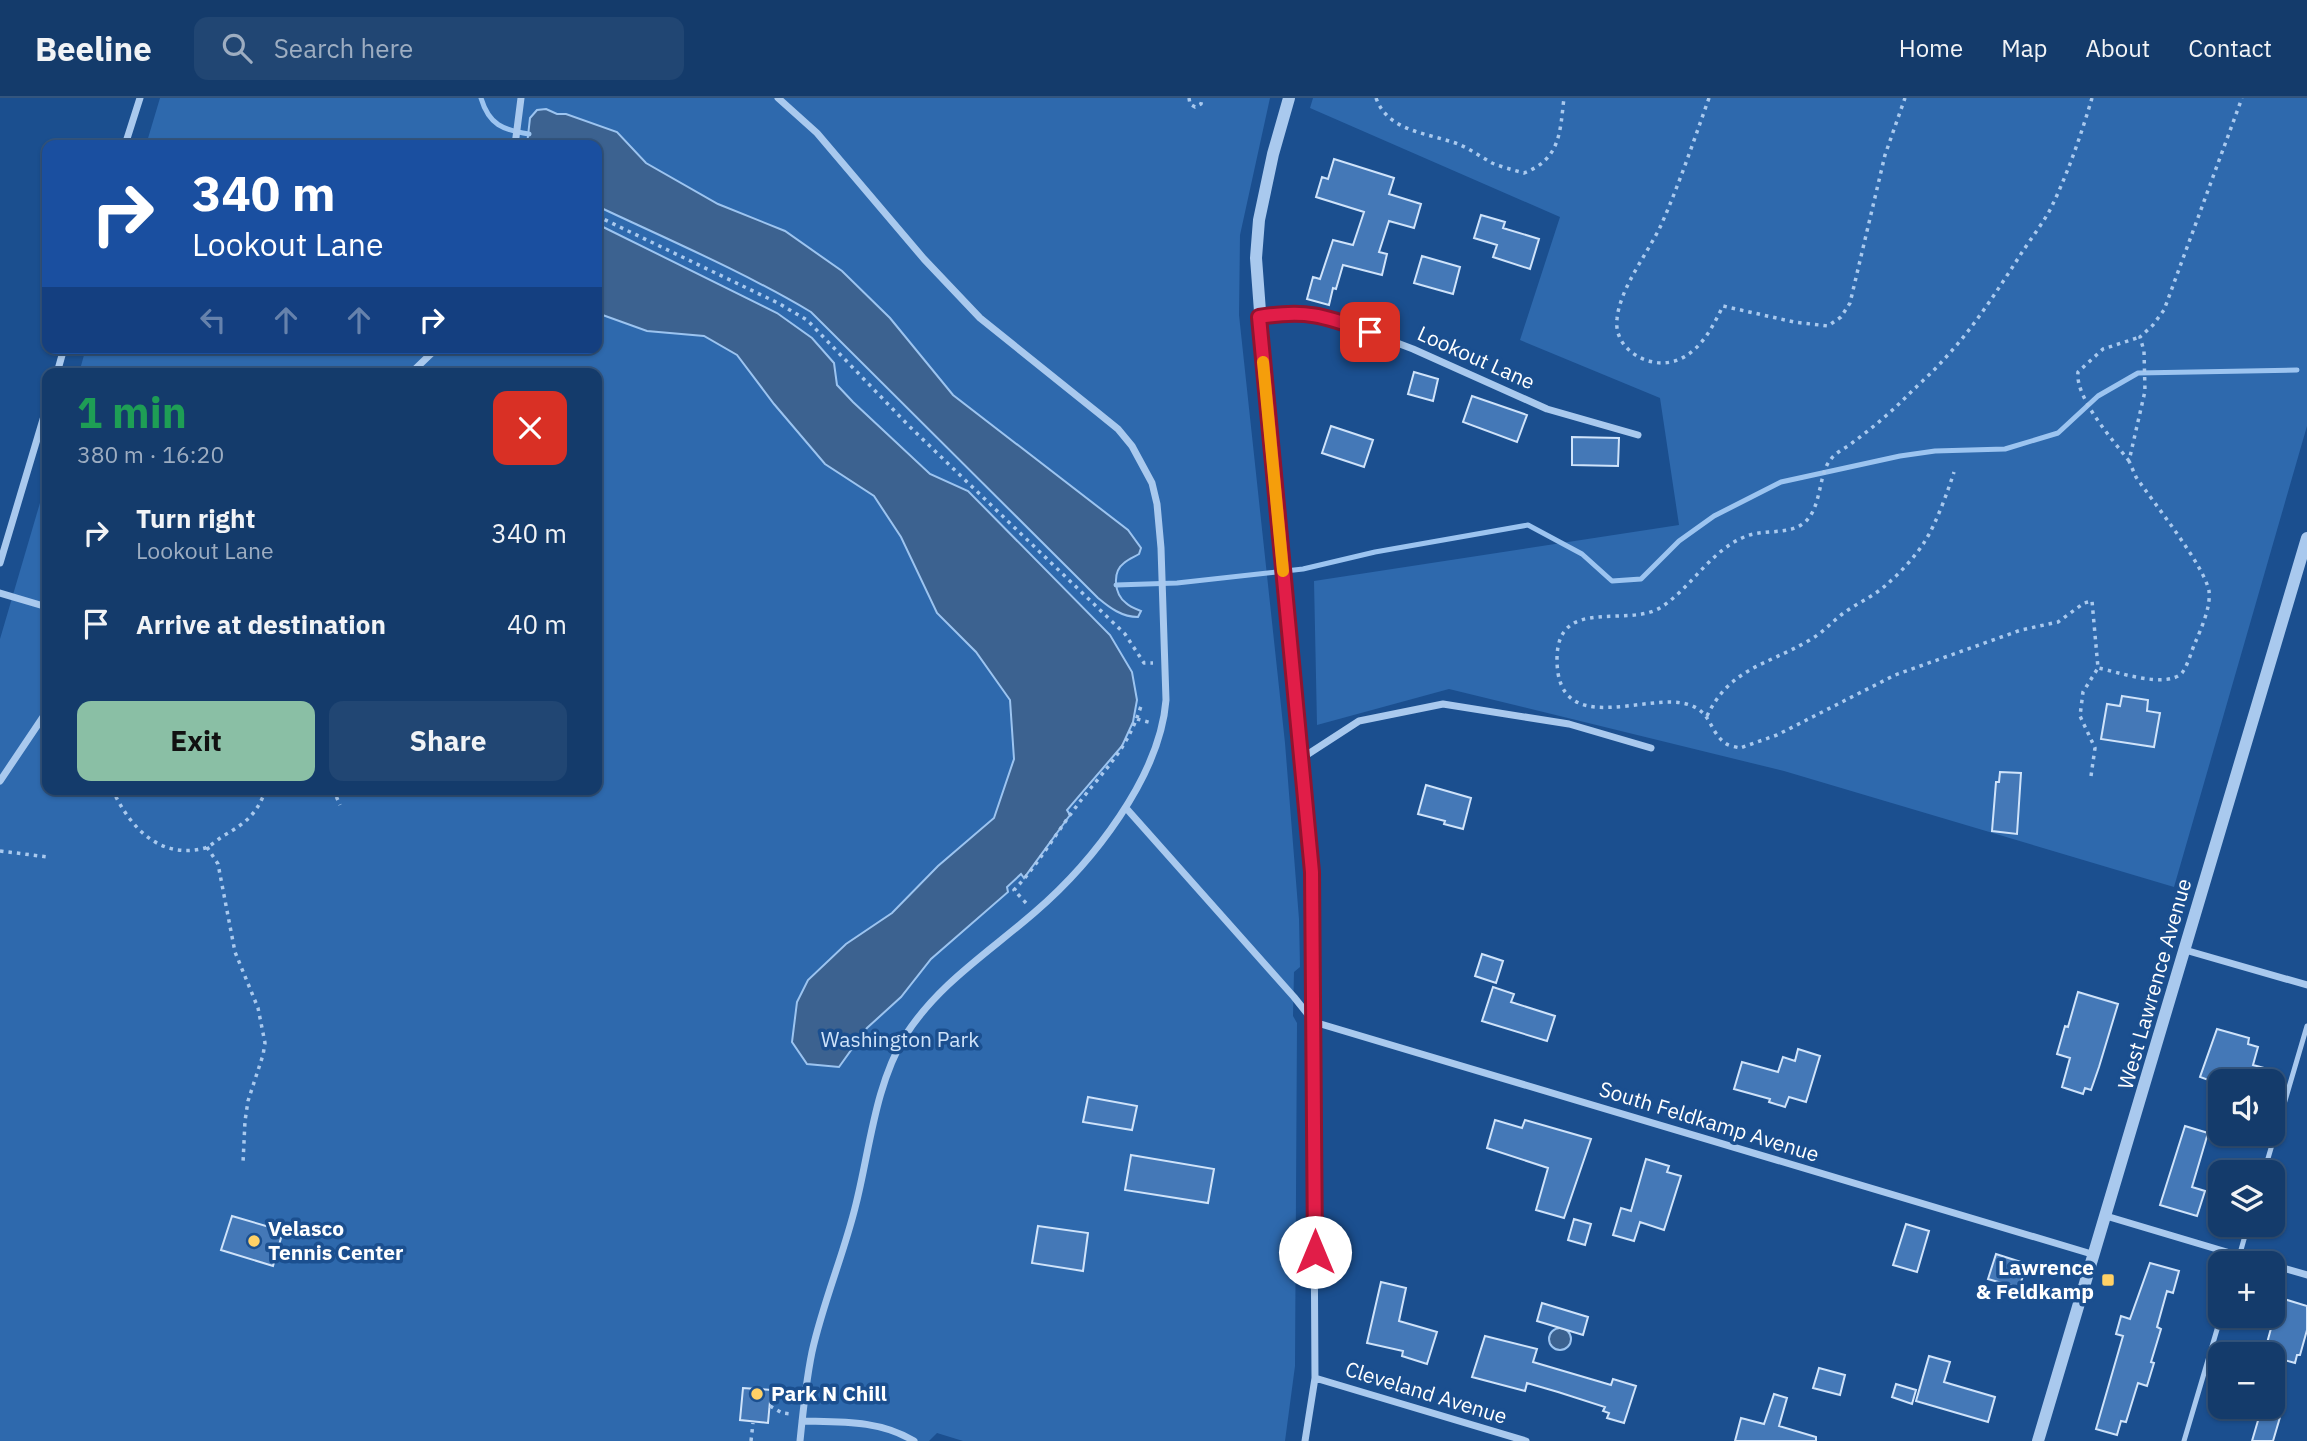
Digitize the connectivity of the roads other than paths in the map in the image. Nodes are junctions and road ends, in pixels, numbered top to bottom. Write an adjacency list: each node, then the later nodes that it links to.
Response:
1 (140, 98): 5 (street)
2 (521, 98): 6 (street)
3 (778, 98): 21 (street)
4 (1289, 98): 7 (street)
5 (127, 140)
6 (516, 140)
7 (1259, 317): 11 (street, Lookout Lane); 16 (street)
8 (432, 354): 9 (street)
9 (416, 368)
10 (42, 423): 13 (street)
11 (1638, 435)
12 (2307, 538): 22 (street, West Lawrence Avenue)
13 (0, 563)
14 (0, 593): 15 (street)
15 (42, 606)
16 (1288, 618): 19 (street)
17 (42, 718): 20 (street)
18 (1651, 748): 19 (street)
19 (1302, 758): 24 (street)
20 (0, 781)
21 (1126, 808): 24 (street); 34 (street)
22 (2185, 950): 23 (street); 27 (street, West Lawrence Avenue)
23 (2307, 985)
24 (1314, 1022): 29 (street, South Feldkamp Avenue); 33 (street)
25 (2307, 1026): 26 (lane)
26 (2268, 1160)
27 (2106, 1216): 28 (street); 29 (street, West Lawrence Avenue)
28 (2213, 1251)
29 (2095, 1255): 39 (street, West Lawrence Avenue)
30 (2285, 1269): 31 (street)
31 (2307, 1275)
32 (2217, 1328): 40 (lane)
33 (1315, 1378): 37 (street); 38 (street, Cleveland Avenue)
34 (802, 1421): 35 (street); 36 (street)
35 (800, 1441)
36 (914, 1441)
37 (1306, 1441)
38 (1526, 1441)
39 (2038, 1441)
40 (2184, 1441)

